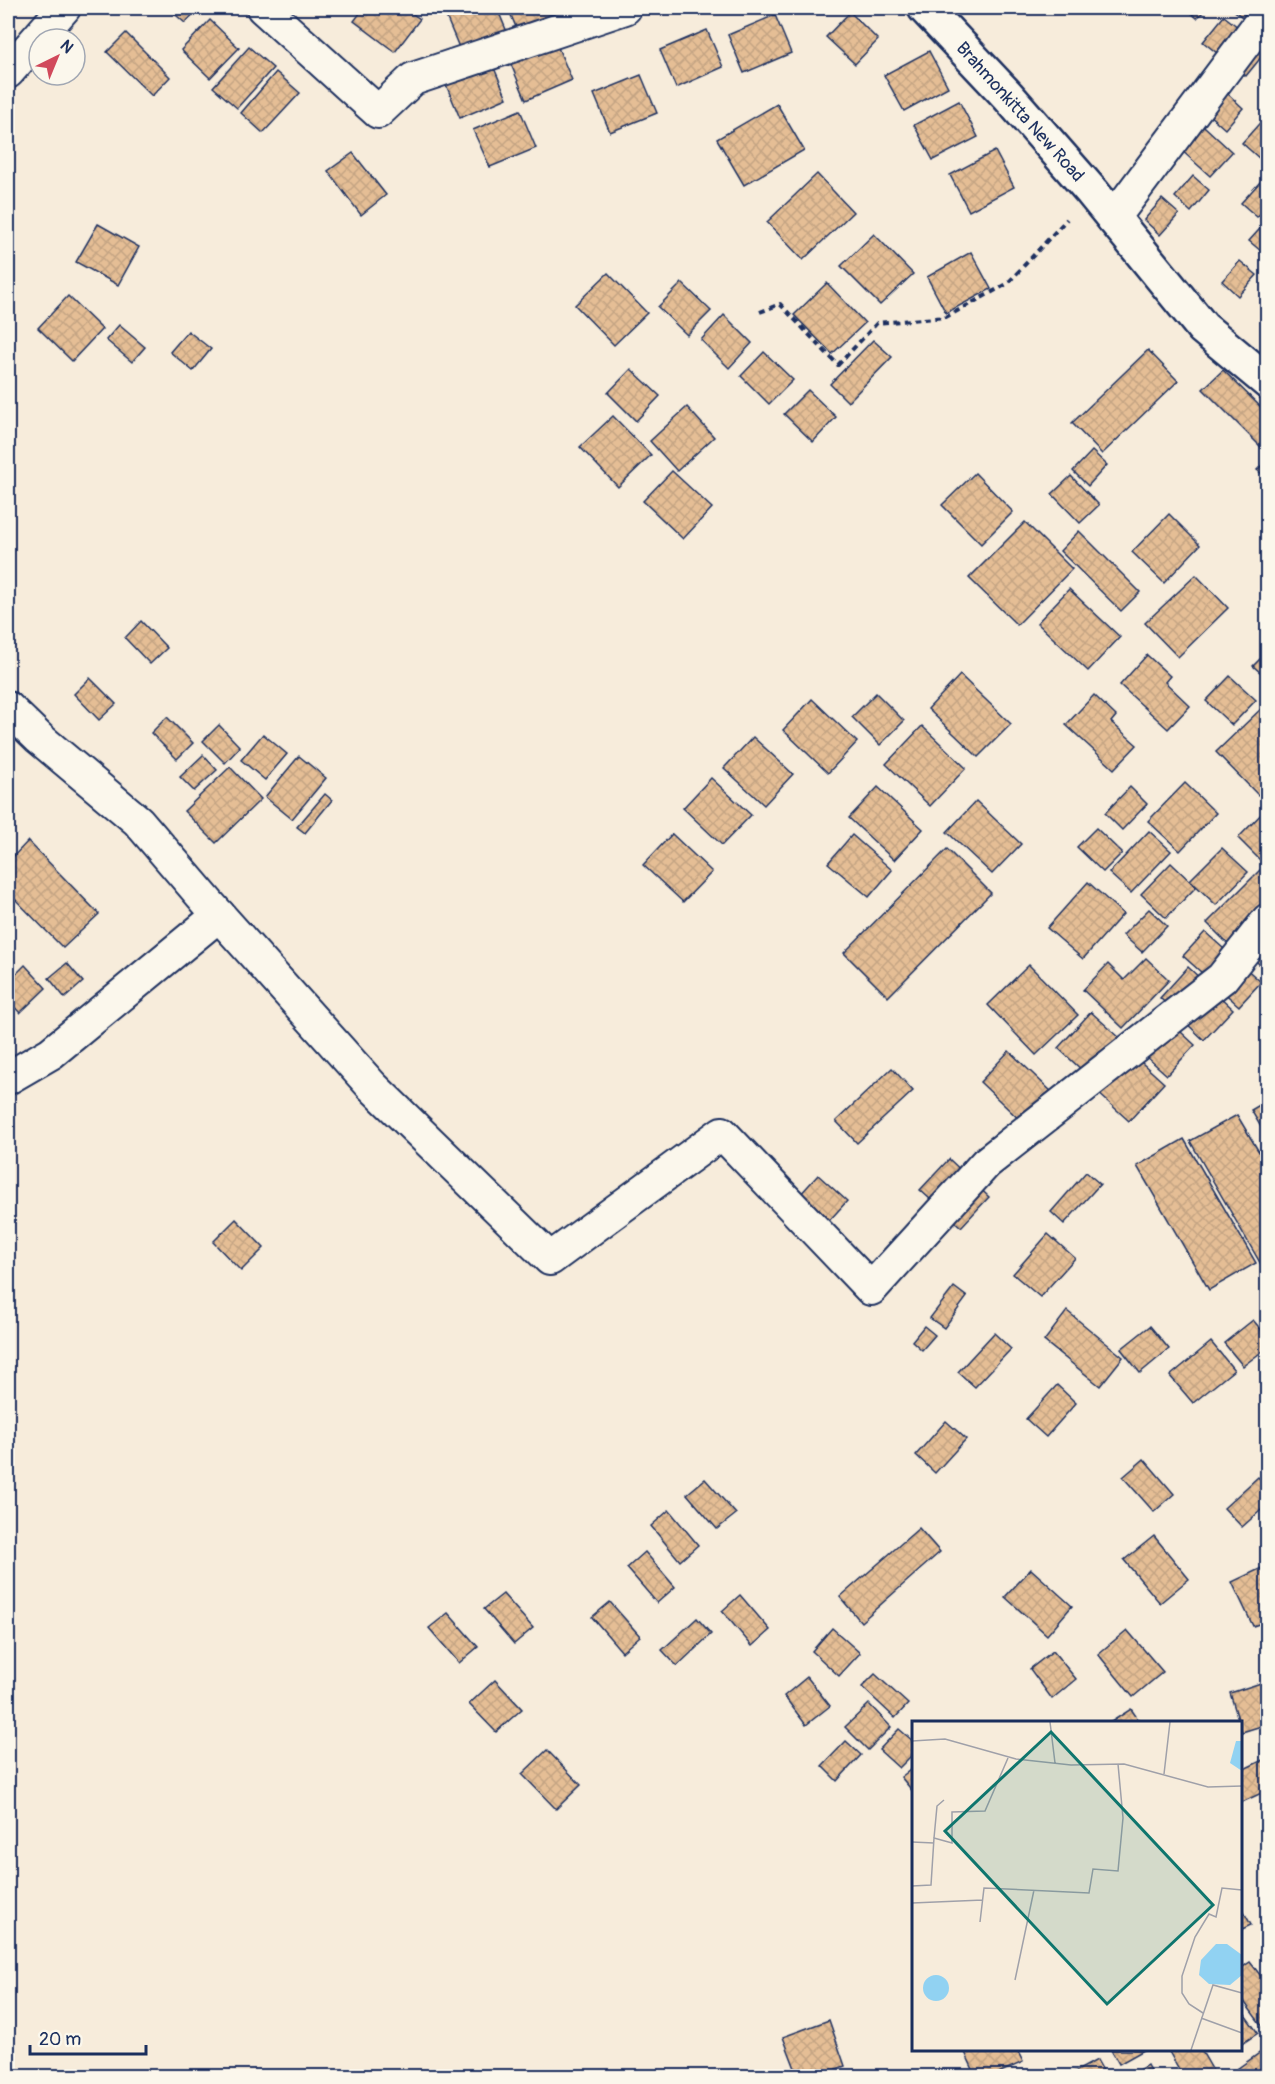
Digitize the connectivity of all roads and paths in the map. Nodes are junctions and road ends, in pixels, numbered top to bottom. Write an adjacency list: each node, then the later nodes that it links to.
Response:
1 (64, 8): 6 (street)
2 (263, 8): 3 (street)
3 (625, 8)
4 (925, 8): 7 (street, Brahmonkitta New Road)
5 (1268, 12): 8 (street)
6 (8, 72)
7 (1092, 192): 8 (street, Brahmonkitta New Road); 9 (path)
8 (1113, 219): 10 (street, Brahmonkitta New Road)
9 (760, 312)
10 (1268, 382)
11 (8, 708): 12 (street)
12 (219, 915): 13 (street); 14 (street)
13 (1268, 920)
14 (8, 1078)

